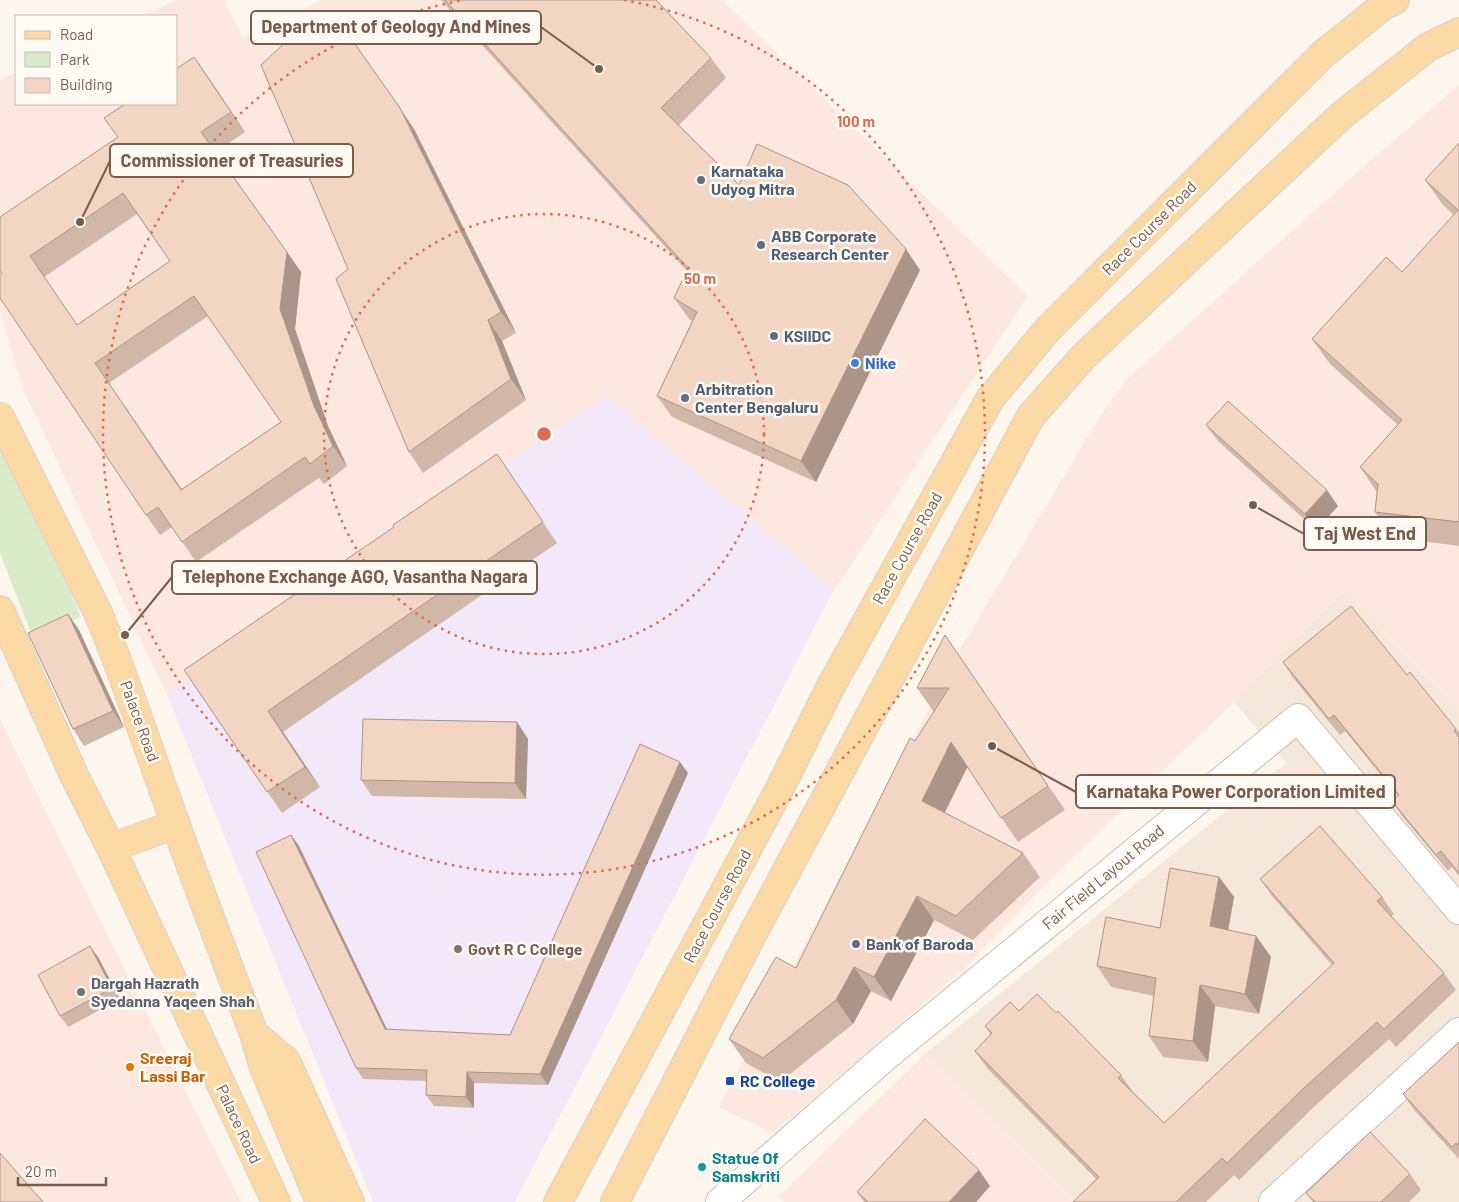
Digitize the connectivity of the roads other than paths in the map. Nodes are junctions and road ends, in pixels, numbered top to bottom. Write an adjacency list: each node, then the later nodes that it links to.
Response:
1 (1395, 0): 13 (main road, Race Course Road)
2 (1459, 32): 14 (main road)
3 (0, 417): 5 (main road, Palace Road)
4 (0, 610): 6 (main road, Palace Road)
5 (176, 824): 6 (main road); 9 (main road, Palace Road)
6 (111, 848): 10 (main road, Palace Road)
7 (1459, 910): 15 (street, Fair Field Layout Road)
8 (1459, 1032): 16 (street)
9 (254, 1034): 11 (main road, Palace Road); 12 (main road, Palace Road)
10 (276, 1202)
11 (320, 1202)
12 (350, 1202)
13 (558, 1202)
14 (615, 1202)
15 (720, 1202)
16 (1273, 1202)

